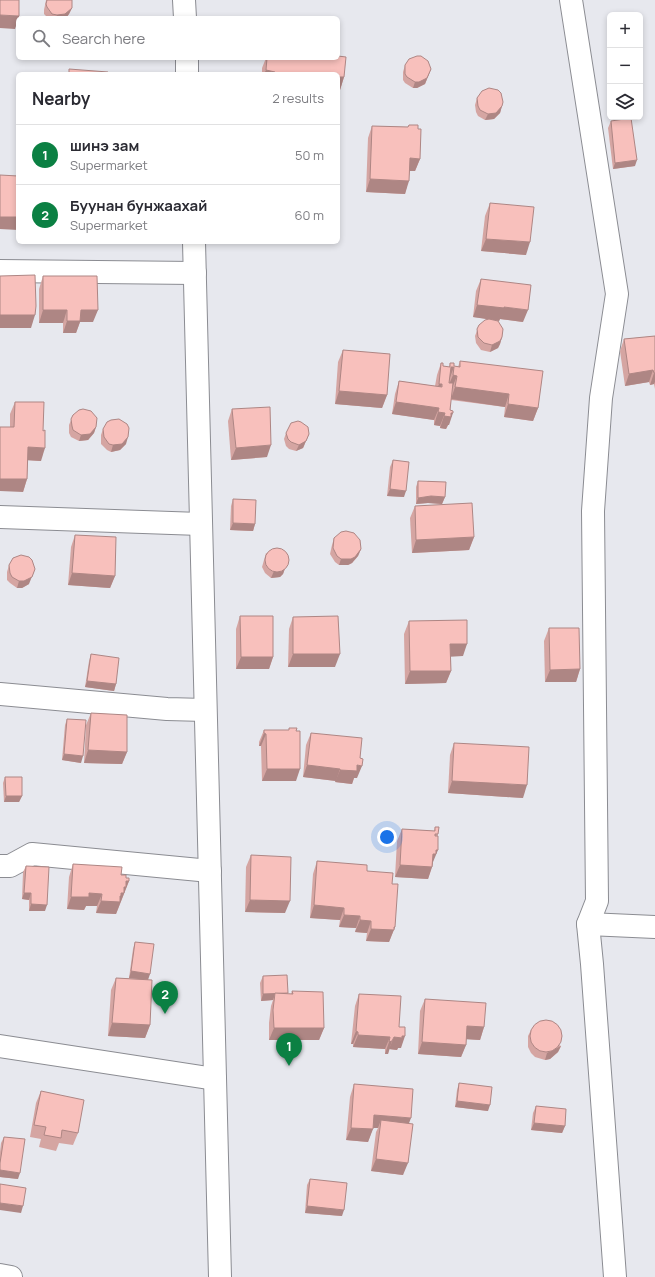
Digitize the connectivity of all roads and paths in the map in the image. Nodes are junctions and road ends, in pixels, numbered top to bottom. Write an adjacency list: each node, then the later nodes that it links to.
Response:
1 (184, 0): 3 (street)
2 (571, 0): 15 (street)
3 (185, 16)
4 (187, 60): 5 (street)
5 (187, 72)
6 (194, 244): 8 (street)
7 (0, 271): 8 (street)
8 (195, 273): 10 (street)
9 (0, 517): 10 (street)
10 (200, 524): 12 (street)
11 (0, 694): 12 (street)
12 (205, 710): 14 (street)
13 (0, 866): 14 (street)
14 (210, 871): 18 (street)
15 (588, 924): 16 (street); 22 (street)
16 (655, 927)
17 (0, 1046): 18 (street)
18 (215, 1079): 21 (street)
19 (0, 1275): 20 (street)
20 (11, 1277)
21 (220, 1277)
22 (615, 1277)

